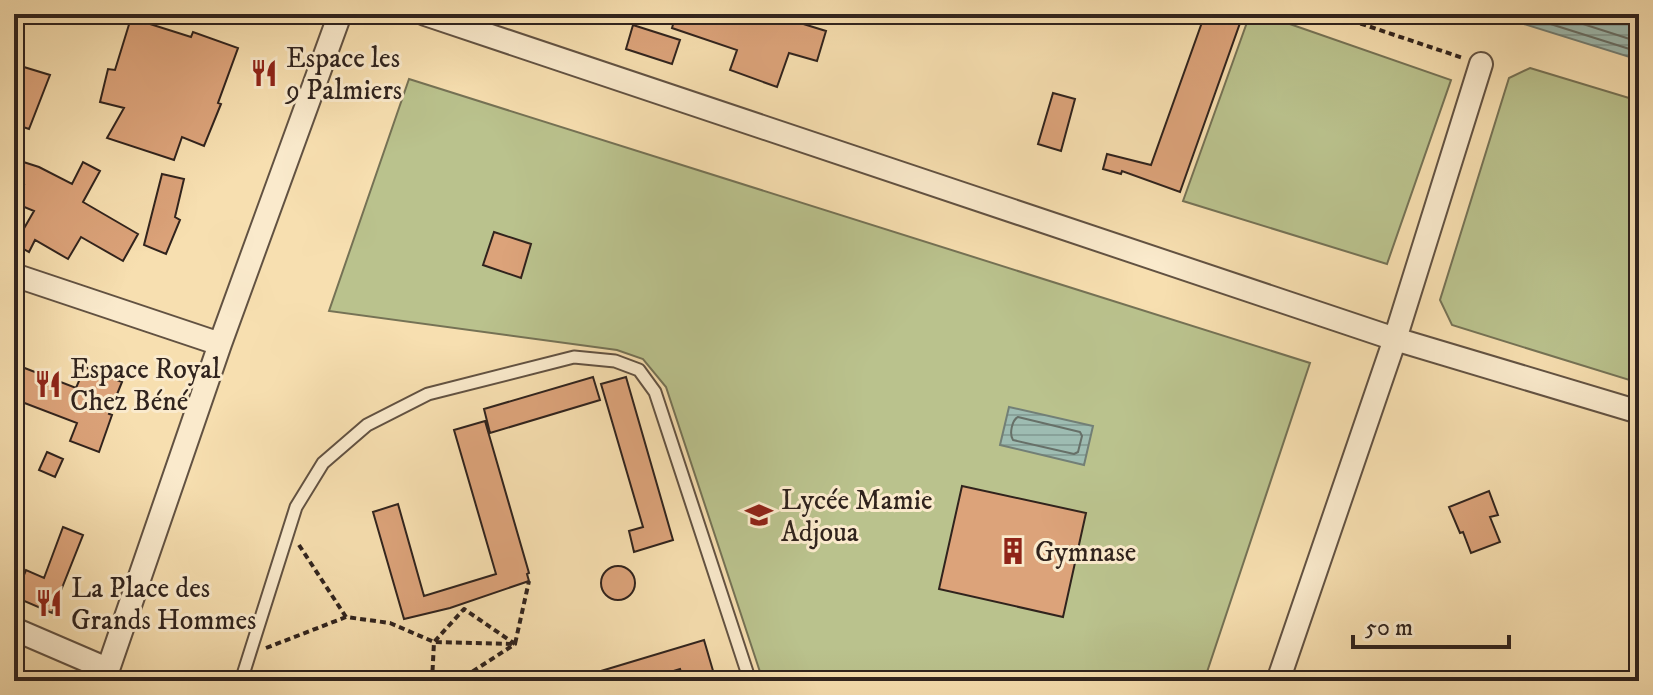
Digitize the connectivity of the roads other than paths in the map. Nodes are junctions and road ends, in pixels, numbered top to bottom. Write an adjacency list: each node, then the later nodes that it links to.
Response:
1 (340, 14): 6 (street)
2 (425, 14): 5 (street)
3 (1481, 64): 5 (street)
4 (14, 275): 6 (street)
5 (1395, 339): 7 (street); 12 (street)
6 (220, 344): 9 (street)
7 (1639, 412)
8 (14, 629): 9 (street)
9 (106, 675)
10 (241, 681): 11 (lane)
11 (750, 681)
12 (1278, 681)

